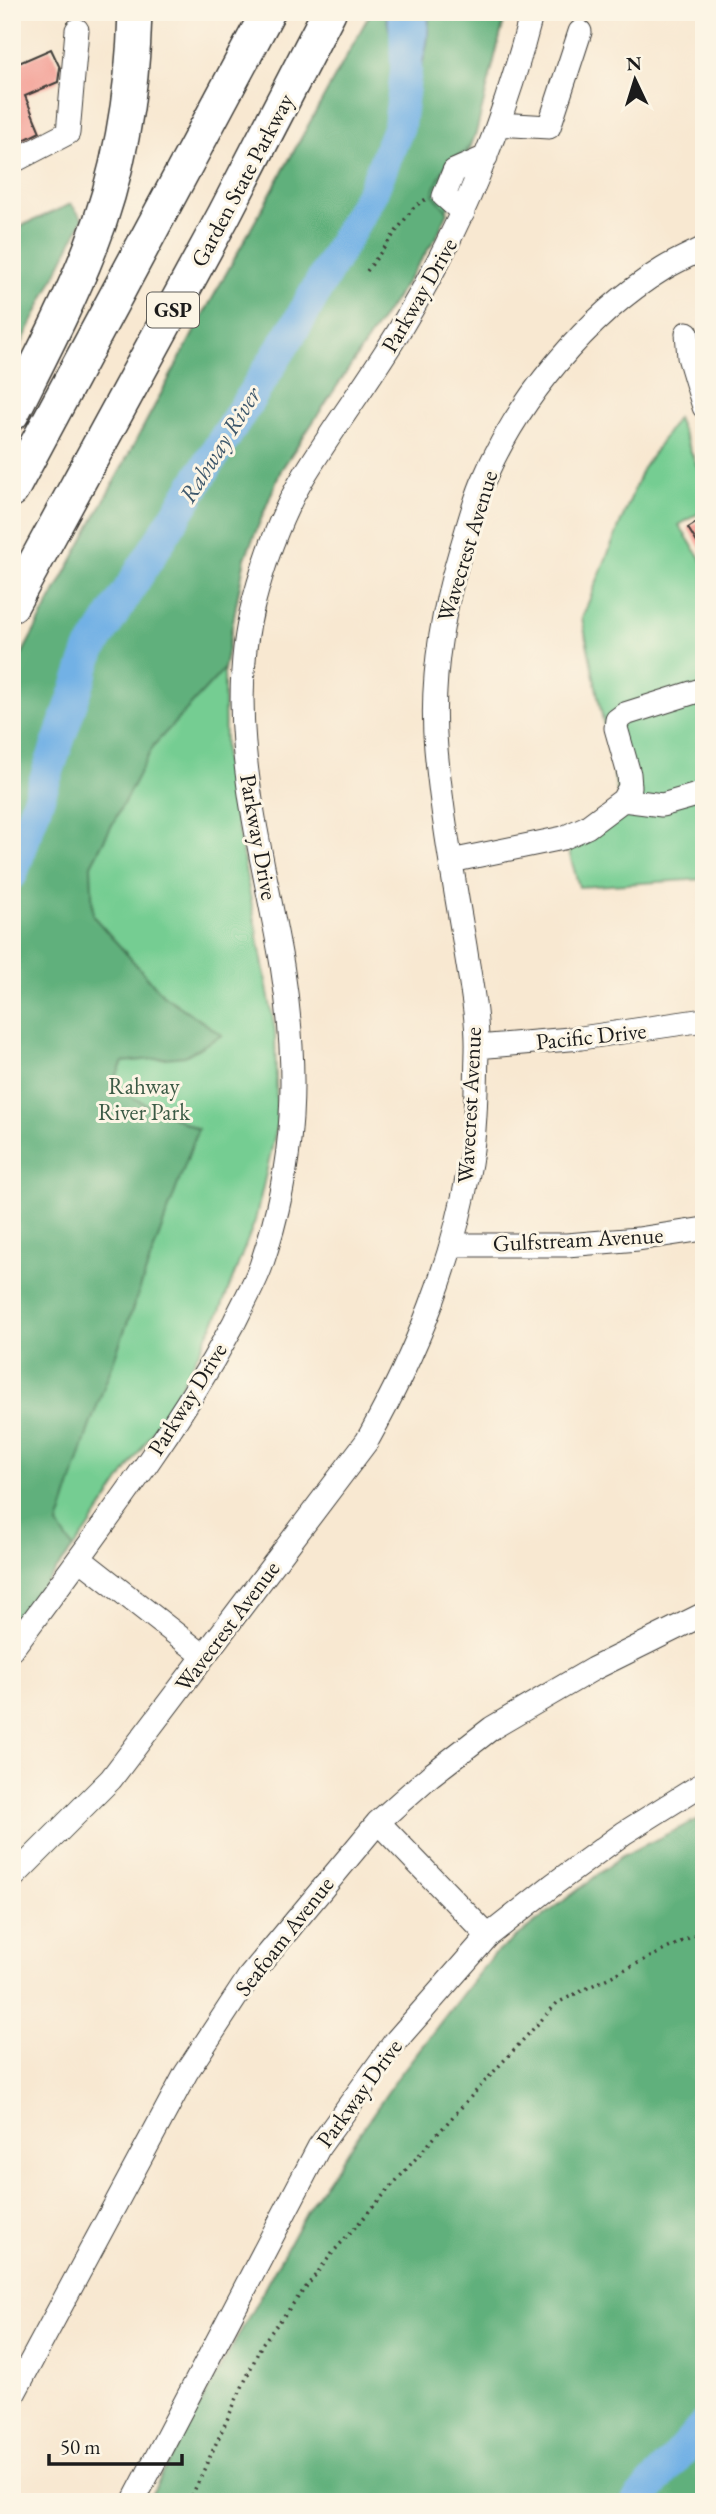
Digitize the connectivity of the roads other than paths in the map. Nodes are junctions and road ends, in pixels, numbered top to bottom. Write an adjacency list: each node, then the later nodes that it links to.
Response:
1 (124, 12): 8 (highway)
2 (135, 12): 8 (highway)
3 (268, 12): 17 (highway, GSP)
4 (329, 12): 18 (highway, Garden State Parkway / GSP)
5 (532, 12): 9 (street, Parkway Drive)
6 (77, 30): 11 (street)
7 (580, 32): 9 (street)
8 (134, 62): 16 (highway)
9 (498, 124): 10 (street, Parkway Drive)
10 (486, 157): 12 (street, Parkway Drive); 12 (street)
11 (12, 162)
12 (463, 213): 27 (street, Parkway Drive)
13 (704, 248): 22 (street, Wavecrest Avenue)
14 (687, 333): 15 (street)
15 (704, 407)
16 (12, 414)
17 (12, 490)
18 (12, 605)
19 (704, 689): 21 (street)
20 (704, 793): 21 (street)
21 (623, 800): 22 (street)
22 (451, 861): 24 (street, Wavecrest Avenue)
23 (704, 1020): 24 (street, Pacific Drive)
24 (477, 1047): 26 (street, Wavecrest Avenue)
25 (704, 1229): 26 (street, Gulfstream Avenue)
26 (451, 1245): 30 (street, Wavecrest Avenue)
27 (80, 1559): 29 (street, Parkway Drive); 30 (street)
28 (704, 1614): 32 (street, Seafoam Avenue)
29 (12, 1649)
30 (204, 1656): 33 (street, Wavecrest Avenue)
31 (704, 1783): 34 (street, Parkway Drive)
32 (377, 1822): 34 (street); 35 (street, Seafoam Avenue)
33 (12, 1878)
34 (488, 1937): 36 (street, Parkway Drive)
35 (12, 2397)
36 (132, 2502)

